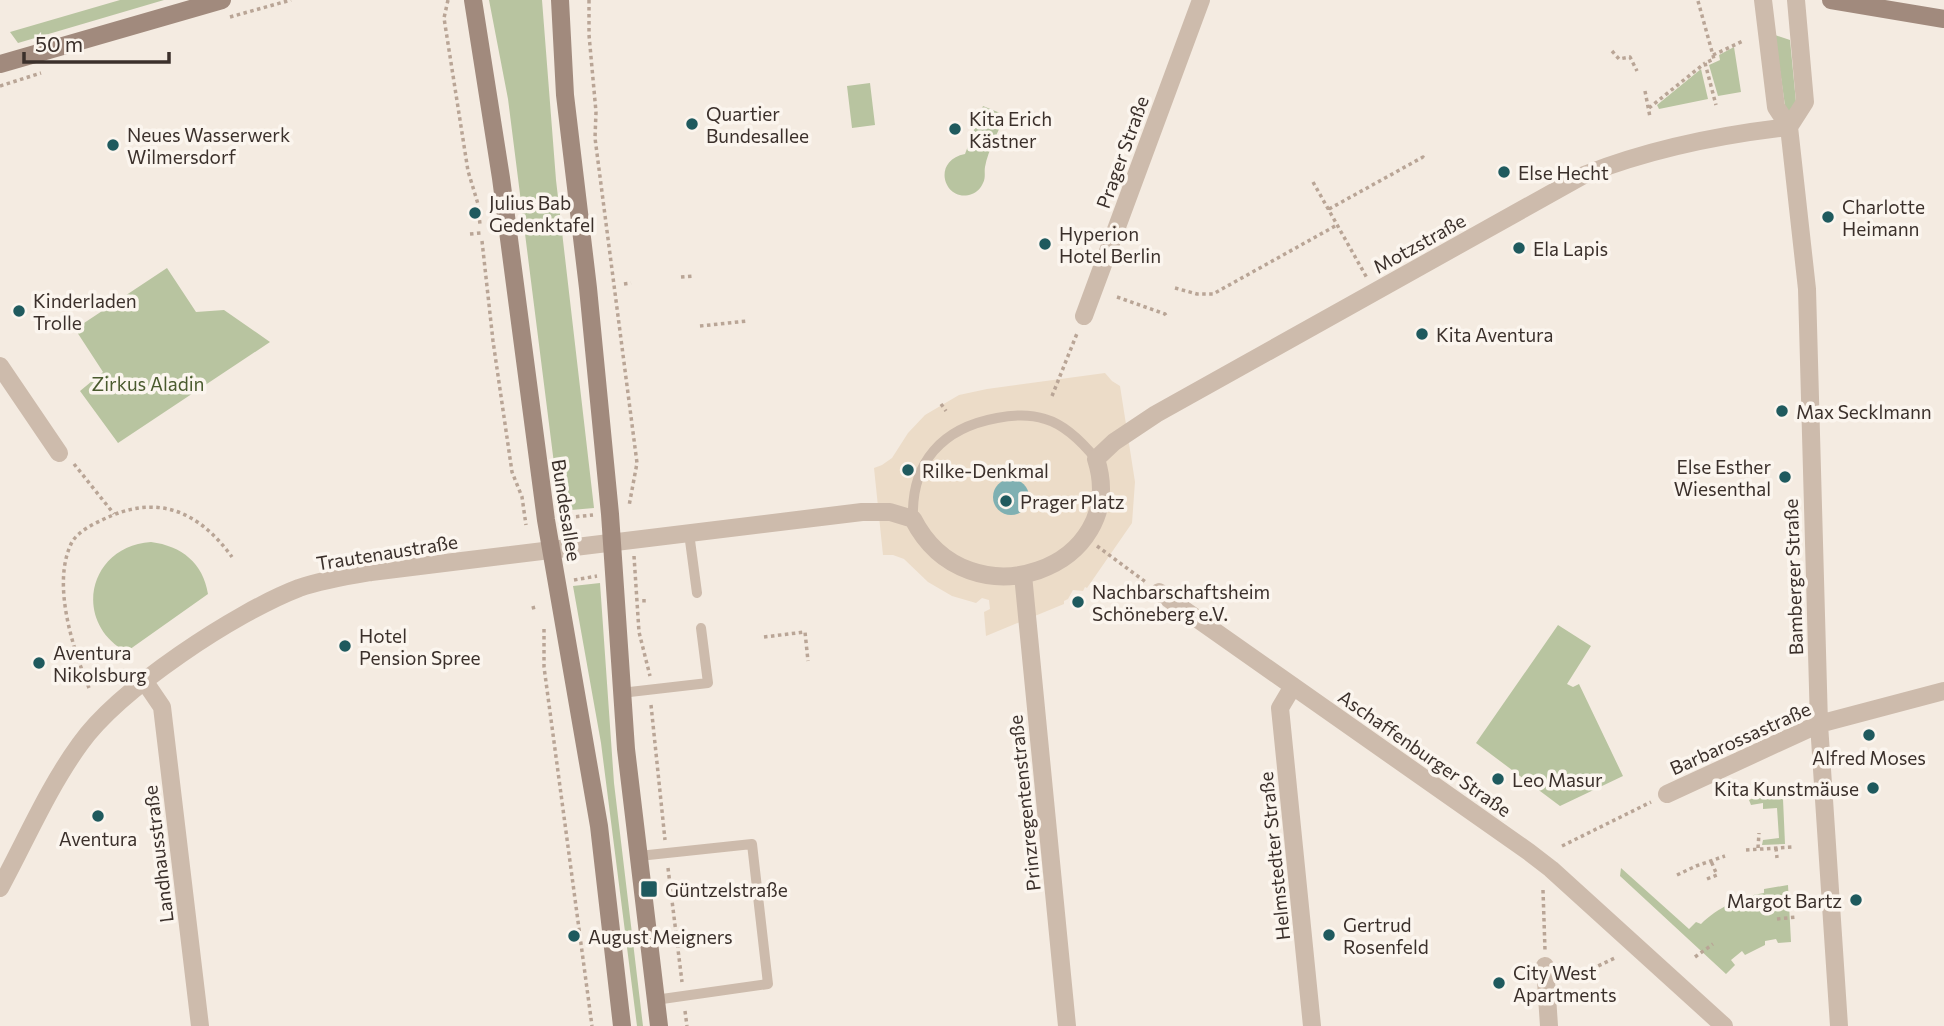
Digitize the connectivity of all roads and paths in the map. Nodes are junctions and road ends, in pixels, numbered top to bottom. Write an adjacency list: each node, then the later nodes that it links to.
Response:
1 (222, 0): 16 (main road)
2 (448, 0): 26 (path)
3 (473, 0): 58 (main road, Bundesallee)
4 (560, 0): 57 (main road, Bundesallee)
5 (589, 0): 49 (path)
6 (1201, 0): 38 (street, Prager Straße)
7 (1763, 0): 22 (street, Bamberger Straße)
8 (1796, 0): 22 (street)
9 (1830, 0): 11 (main road)
10 (1698, 1): 14 (path)
11 (1944, 19)
12 (1743, 41): 14 (path)
13 (1612, 51): 17 (path)
14 (1712, 55): 15 (path)
15 (1705, 63): 19 (path); 20 (path)
16 (0, 64)
17 (1637, 72)
18 (1645, 91): 20 (path)
19 (1716, 105)
20 (1649, 107): 21 (path)
21 (1650, 117)
22 (1789, 127): 36 (street, Motzstraße); 76 (street, Bamberger Straße)
23 (1425, 160): 25 (path)
24 (1313, 182): 25 (path)
25 (1329, 209): 27 (path)
26 (480, 225)
27 (1337, 225): 35 (path); 36 (path)
28 (481, 233): 29 (path)
29 (470, 234)
30 (482, 241): 51 (path)
31 (694, 276): 32 (path)
32 (681, 277)
33 (631, 283): 34 (path)
34 (624, 284)
35 (1175, 288)
36 (1375, 292): 47 (street, Motzstraße)
37 (1117, 297): 39 (path)
38 (1084, 316): 43 (path)
39 (1167, 317)
40 (747, 321): 41 (path)
41 (701, 326)
42 (0, 366): 46 (street)
43 (1052, 396)
44 (941, 404): 45 (path)
45 (946, 411)
46 (59, 453)
47 (1096, 459): 54 (lane); 56 (street)
48 (79, 468): 50 (path)
49 (629, 505)
50 (114, 514): 59 (path); 72 (path)
51 (524, 514)
52 (595, 515): 53 (path)
53 (561, 518)
54 (913, 519): 55 (street, Trautenaustraße); 61 (street)
55 (689, 533): 57 (street, Trautenaustraße); 65 (lane)
56 (1084, 536): 61 (street); 64 (path)
57 (612, 543): 58 (street, Trautenaustraße); 75 (main road, Bundesallee)
58 (551, 551): 70 (street, Trautenaustraße); 104 (main road, Bundesallee)
59 (232, 557)
60 (599, 576): 63 (path)
61 (1023, 576): 107 (street, Prinzregentenstraße)
62 (636, 578): 73 (path)
63 (572, 580)
64 (1159, 592): 71 (street, Aschaffenburger Straße)
65 (696, 593)
66 (543, 622): 103 (path)
67 (701, 628): 73 (lane)
68 (764, 637): 69 (path)
69 (808, 661)
70 (145, 682): 91 (street, Trautenaustraße); 102 (street, Landhausstraße)
71 (1293, 686): 108 (street, Helmstedter Straße); 110 (street, Aschaffenburger Straße)
72 (89, 688)
73 (650, 690): 75 (lane); 84 (path)
74 (1944, 691): 76 (street, Barbarossastraße)
75 (621, 693): 85 (main road, Bundesallee)
76 (1819, 724): 77 (street, Barbarossastraße); 111 (street, Bamberger Straße)
77 (1667, 794): 79 (path, Barbarossastraße)
78 (1759, 833): 82 (path)
79 (1562, 846)
80 (1793, 847): 81 (path)
81 (1776, 848): 82 (path); 87 (path)
82 (1758, 849): 83 (path)
83 (1746, 850)
84 (666, 853): 85 (lane); 100 (path); 100 (lane)
85 (639, 856): 101 (main road, Bundesallee)
86 (1725, 856): 88 (path)
87 (1777, 858)
88 (1711, 861): 89 (path); 90 (path)
89 (1677, 875)
90 (1707, 879)
91 (0, 888)
92 (1543, 890): 98 (path)
93 (1796, 917): 94 (path)
94 (1777, 919)
95 (1713, 944): 97 (path)
96 (1617, 957): 99 (path)
97 (1695, 957)
98 (1545, 966): 109 (street)
99 (1573, 978)
100 (684, 996): 101 (lane); 106 (path)
101 (655, 1000): 105 (main road, Bundesallee)
102 (200, 1026)
103 (592, 1026)
104 (622, 1026)
105 (659, 1026)
106 (687, 1026)
107 (1066, 1026)
108 (1311, 1026)
109 (1549, 1026)
110 (1724, 1026)
111 (1839, 1026)

